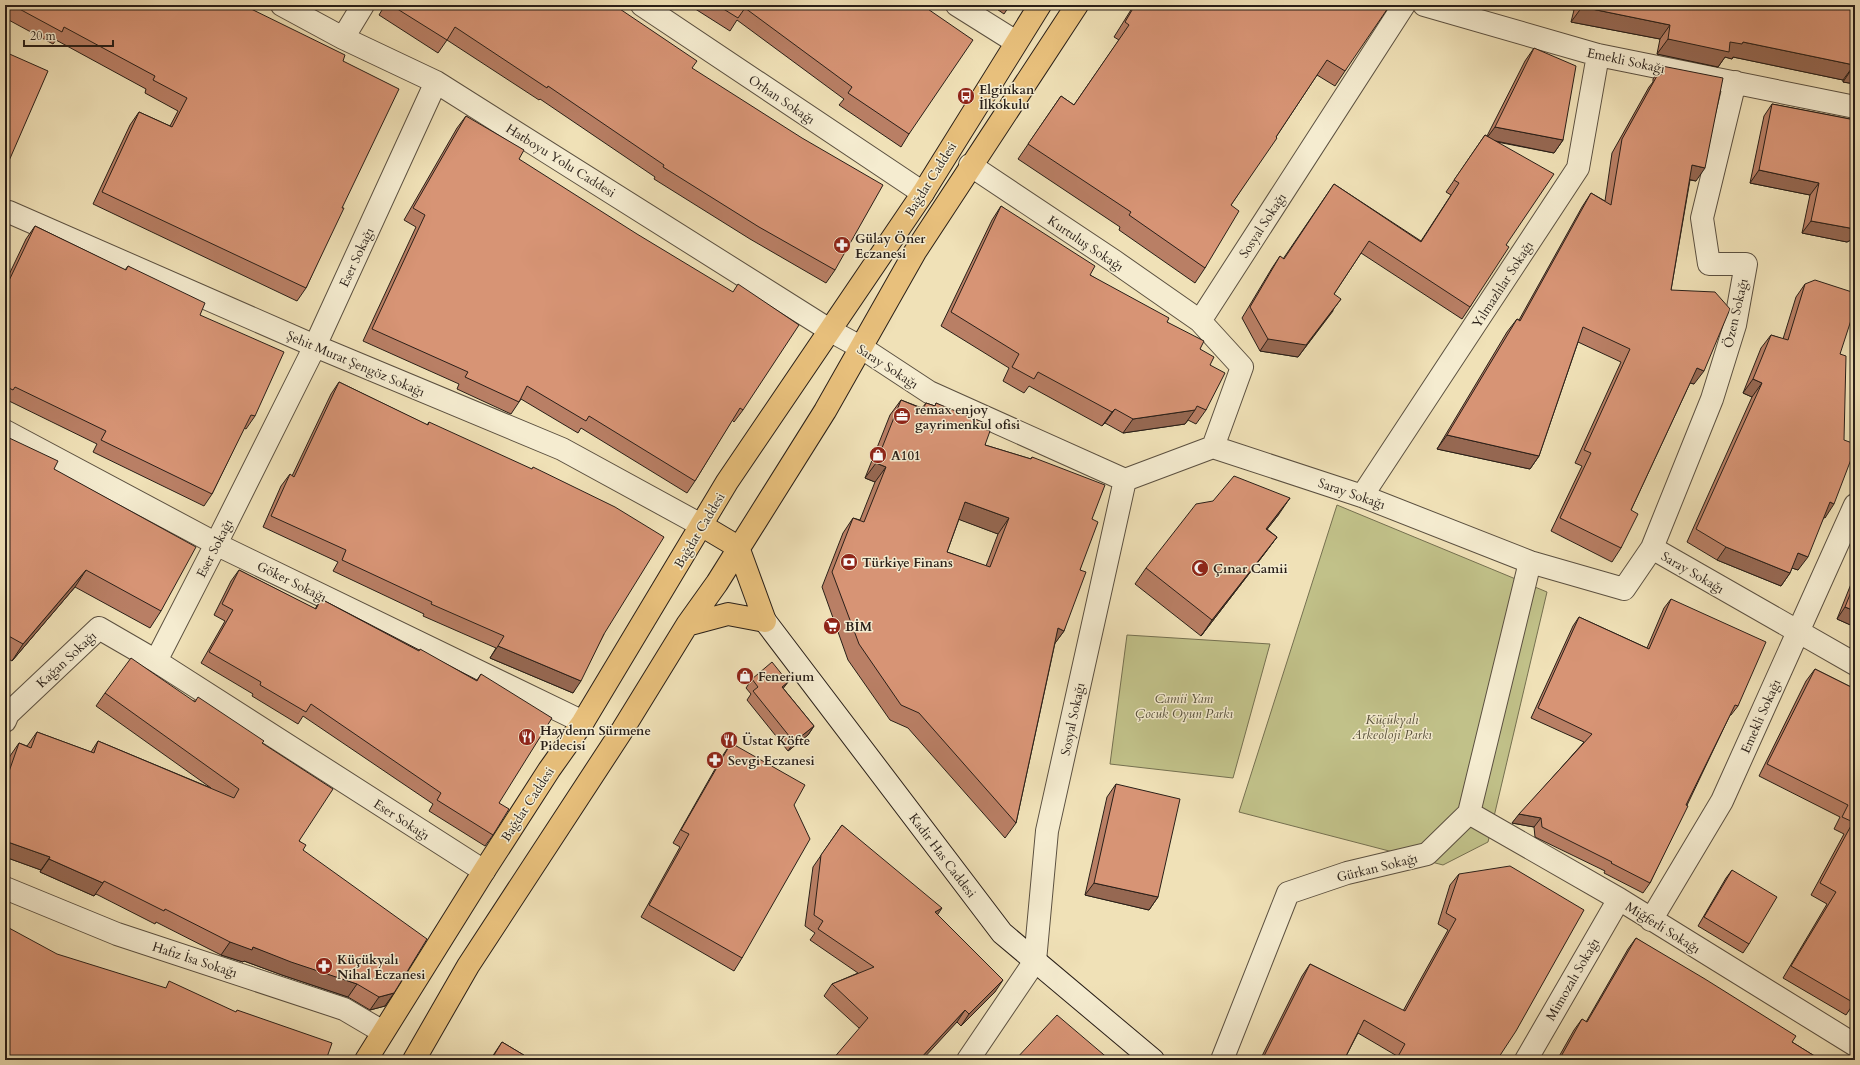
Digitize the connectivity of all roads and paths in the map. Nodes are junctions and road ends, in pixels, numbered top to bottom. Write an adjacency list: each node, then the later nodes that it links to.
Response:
1 (282, 5): 9 (street, Hatboyu Yolu Caddesi)
2 (363, 5): 9 (street)
3 (642, 5): 16 (street, Orhan Sokağı)
4 (957, 5): 10 (street)
5 (1040, 5): 10 (main road, Bağdat Caddesi)
6 (1077, 5): 15 (main road, Bağdat Caddesi)
7 (1404, 5): 18 (street, Sosyal Sokağı)
8 (1424, 5): 11 (street, Emekli Sokağı)
9 (343, 38): 12 (street, Hatboyu Yolu Caddesi)
10 (1016, 42): 16 (main road, Bağdat Caddesi)
11 (1598, 55): 13 (street, Emekli Sokağı); 25 (street, Yılmazlılar Sokağı)
12 (436, 82): 19 (street, Hatboyu Yolu Caddesi); 20 (street, Eser Sokağı)
13 (1735, 82): 14 (street, Emekli Sokağı); 30 (street, Özen Sokağı)
14 (1855, 107)
15 (970, 165): 18 (street, Kurtuluş Sokağı); 21 (main road, Bağdat Caddesi)
16 (923, 193): 19 (main road, Bağdat Caddesi)
17 (6, 215): 20 (street, Şehit Murat Şengöz Sokağı)
18 (1200, 321): 23 (street)
19 (831, 331): 21 (street, Saray Sokağı); 27 (main road, Bağdat Caddesi)
20 (315, 346): 27 (street, Şehit Murat Şengöz Sokağı); 28 (street, Eser Sokağı)
21 (862, 348): 24 (street, Saray Sokağı); 29 (main road, Bağdat Caddesi)
22 (5, 431): 28 (street, Göker Sokağı)
23 (1213, 447): 24 (street); 25 (street, Saray Sokağı)
24 (1125, 480): 44 (street, Sosyal Sokağı)
25 (1362, 496): 31 (street, Saray Sokağı)
26 (1855, 505): 34 (street, Emekli Sokağı)
27 (701, 525): 29 (main road); 38 (main road, Bağdat Caddesi)
28 (216, 544): 35 (street, Eser Sokağı); 38 (street, Göker Sokağı)
29 (738, 547): 32 (main road); 33 (main road, Bağdat Caddesi)
30 (1652, 548): 31 (street, Saray Sokağı); 34 (street, Saray Sokağı)
31 (1530, 562): 39 (street)
32 (764, 621): 33 (main road); 44 (street, Kadir Has Caddesi)
33 (687, 625): 48 (main road, Bağdat Caddesi)
34 (1798, 632): 36 (street, Saray Sokağı); 43 (street, Emekli Sokağı)
35 (156, 660): 37 (street, Kağan Sokağı); 40 (street, Eser Sokağı)
36 (1855, 664)
37 (5, 721)
38 (583, 722): 40 (main road, Bağdat Caddesi)
39 (1469, 813): 42 (street, Miğferli Sokağı); 51 (street, Gürkan Sokağı)
40 (484, 871): 45 (main road, Bağdat Caddesi)
41 (5, 888): 45 (street, Hafız İsa Sokağı)
42 (1619, 899): 43 (street, Miğferli Sokağı); 52 (street, Mimozalı Sokağı)
43 (1652, 920): 46 (street, Miğferli Sokağı)
44 (1035, 961): 49 (street); 50 (street, Kadir Has Caddesi)
45 (383, 1032): 47 (main road, Bağdat Caddesi)
46 (1855, 1045)
47 (366, 1060)
48 (414, 1060)
49 (968, 1060)
50 (1153, 1060)
51 (1222, 1060)
52 (1526, 1060)

